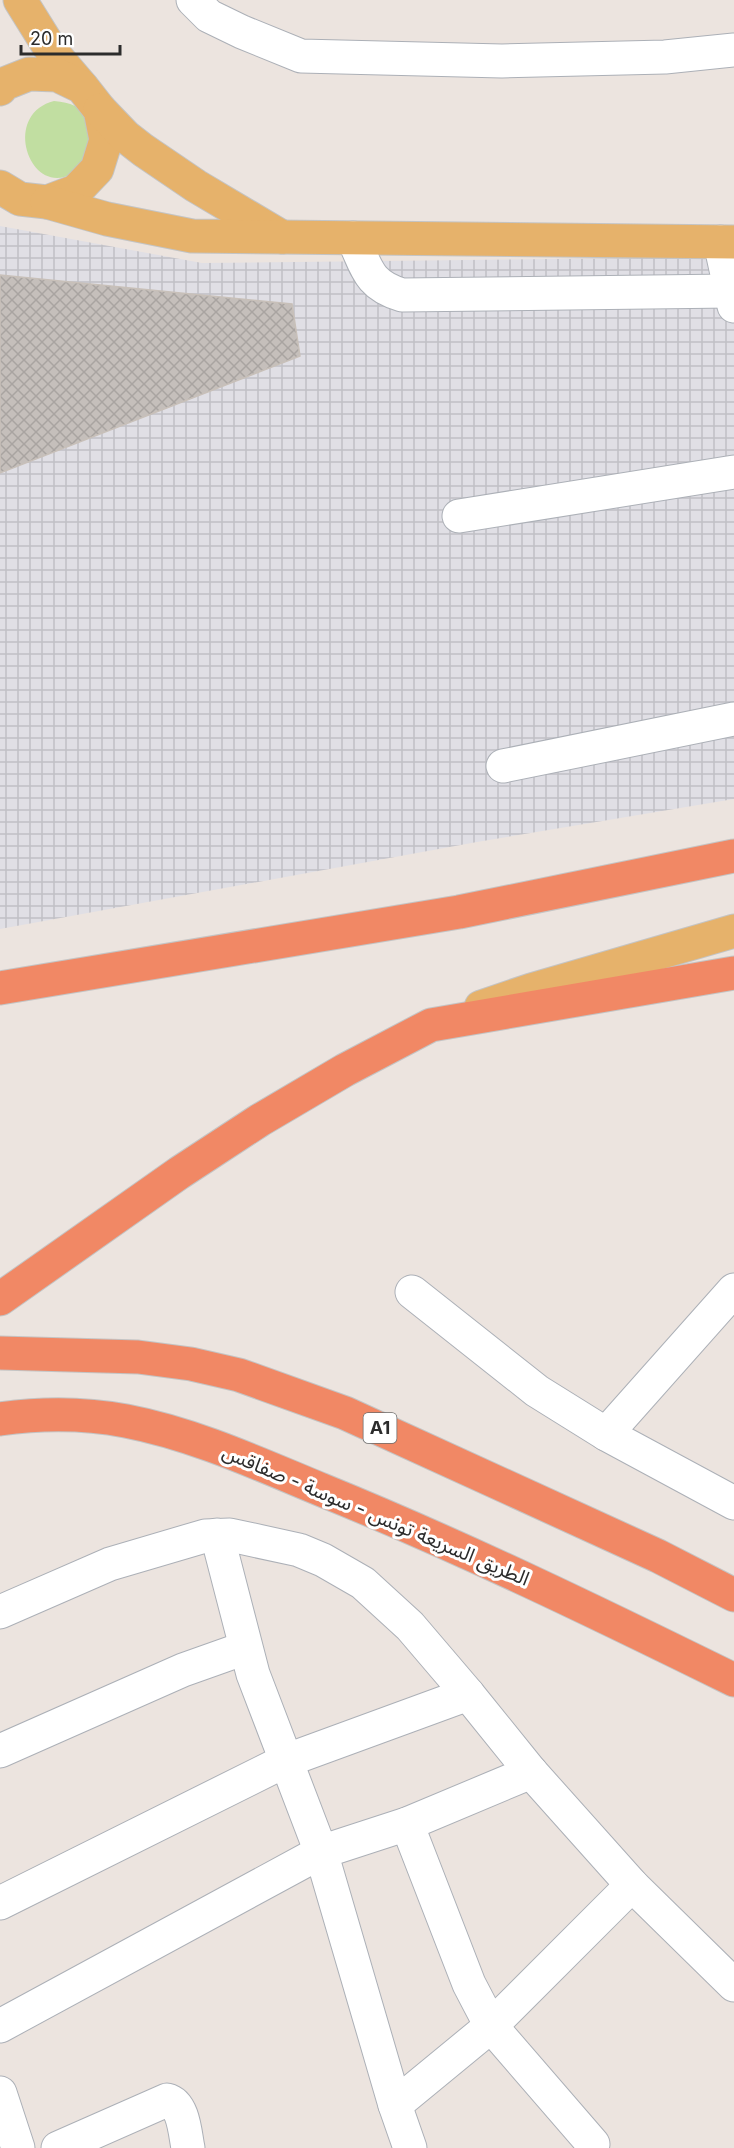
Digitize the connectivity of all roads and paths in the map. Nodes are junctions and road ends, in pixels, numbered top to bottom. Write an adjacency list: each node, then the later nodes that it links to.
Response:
1 (20, 0): 5 (main road)
2 (192, 0): 3 (street)
3 (734, 51)
4 (0, 89): 5 (main road)
5 (91, 99): 7 (main road); 8 (main road)
6 (0, 187): 7 (main road)
7 (47, 201): 8 (main road)
8 (284, 237): 9 (main road)
9 (353, 238): 10 (main road); 11 (street)
10 (727, 242): 11 (street)
11 (732, 298)
12 (734, 472): 13 (street)
13 (459, 516)
14 (734, 719): 15 (street)
15 (502, 766)
16 (734, 856): 19 (highway)
17 (734, 931): 20 (main road)
18 (734, 973): 20 (highway)
19 (0, 988)
20 (431, 1025): 23 (highway)
21 (734, 1290): 26 (street)
22 (412, 1292): 26 (street)
23 (0, 1299)
24 (0, 1353): 29 (highway, A1)
25 (0, 1419): 32 (highway, الطريق السريعة تونس - سوسة - صفاقس)
26 (606, 1434): 27 (street)
27 (734, 1503)
28 (217, 1535): 30 (street); 31 (street); 33 (street)
29 (734, 1594)
30 (0, 1612)
31 (245, 1648): 34 (street); 35 (street)
32 (734, 1680)
33 (468, 1694): 35 (street); 36 (street)
34 (0, 1751)
35 (285, 1761): 38 (street); 40 (street)
36 (531, 1772): 37 (street); 39 (street)
37 (407, 1824): 38 (street); 43 (street)
38 (321, 1852): 42 (street); 45 (street)
39 (632, 1885): 41 (street); 43 (street)
40 (0, 1903)
41 (734, 1985)
42 (0, 2026)
43 (491, 2026): 45 (street); 46 (street)
44 (0, 2093): 47 (street)
45 (395, 2105): 50 (street)
46 (593, 2144)
47 (18, 2148)
48 (58, 2148): 49 (street)
49 (188, 2148)
50 (410, 2148)

